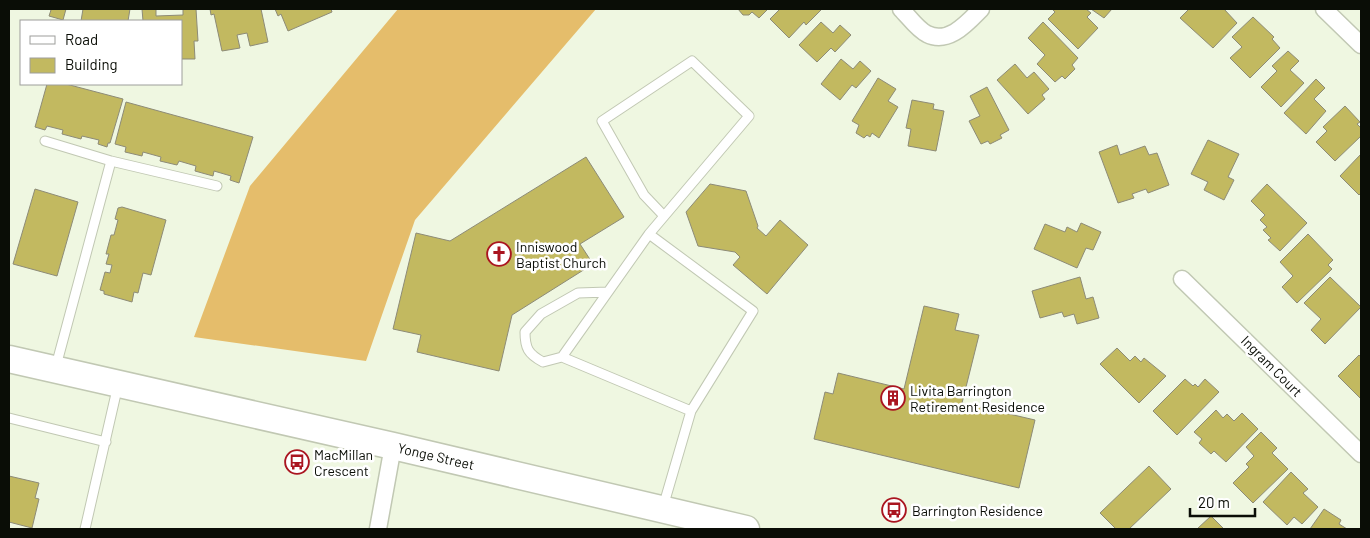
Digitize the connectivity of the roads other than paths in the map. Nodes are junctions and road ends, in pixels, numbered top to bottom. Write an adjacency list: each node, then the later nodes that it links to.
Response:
1 (901, 9): 2 (street)
2 (981, 9)
3 (1324, 9): 4 (street)
4 (1361, 46)
5 (45, 141): 6 (lane)
6 (111, 161): 7 (lane); 14 (lane)
7 (217, 186)
8 (664, 216): 8 (lane); 9 (lane)
9 (649, 234): 11 (lane); 16 (lane)
10 (1182, 279): 20 (street, Ingram Court)
11 (608, 292): 12 (lane); 12 (lane)
12 (562, 357): 16 (lane)
13 (9, 359): 14 (main road, Yonge Street)
14 (54, 371): 15 (main road, Yonge Street)
15 (118, 385): 18 (lane); 19 (main road, Yonge Street)
16 (691, 411): 21 (lane)
17 (9, 418): 18 (lane)
18 (106, 442): 22 (lane)
19 (392, 446): 21 (main road, Yonge Street); 23 (street)
20 (1361, 454)
21 (663, 510): 24 (main road, Yonge Street)
22 (85, 529)
23 (378, 529)
24 (746, 529)

